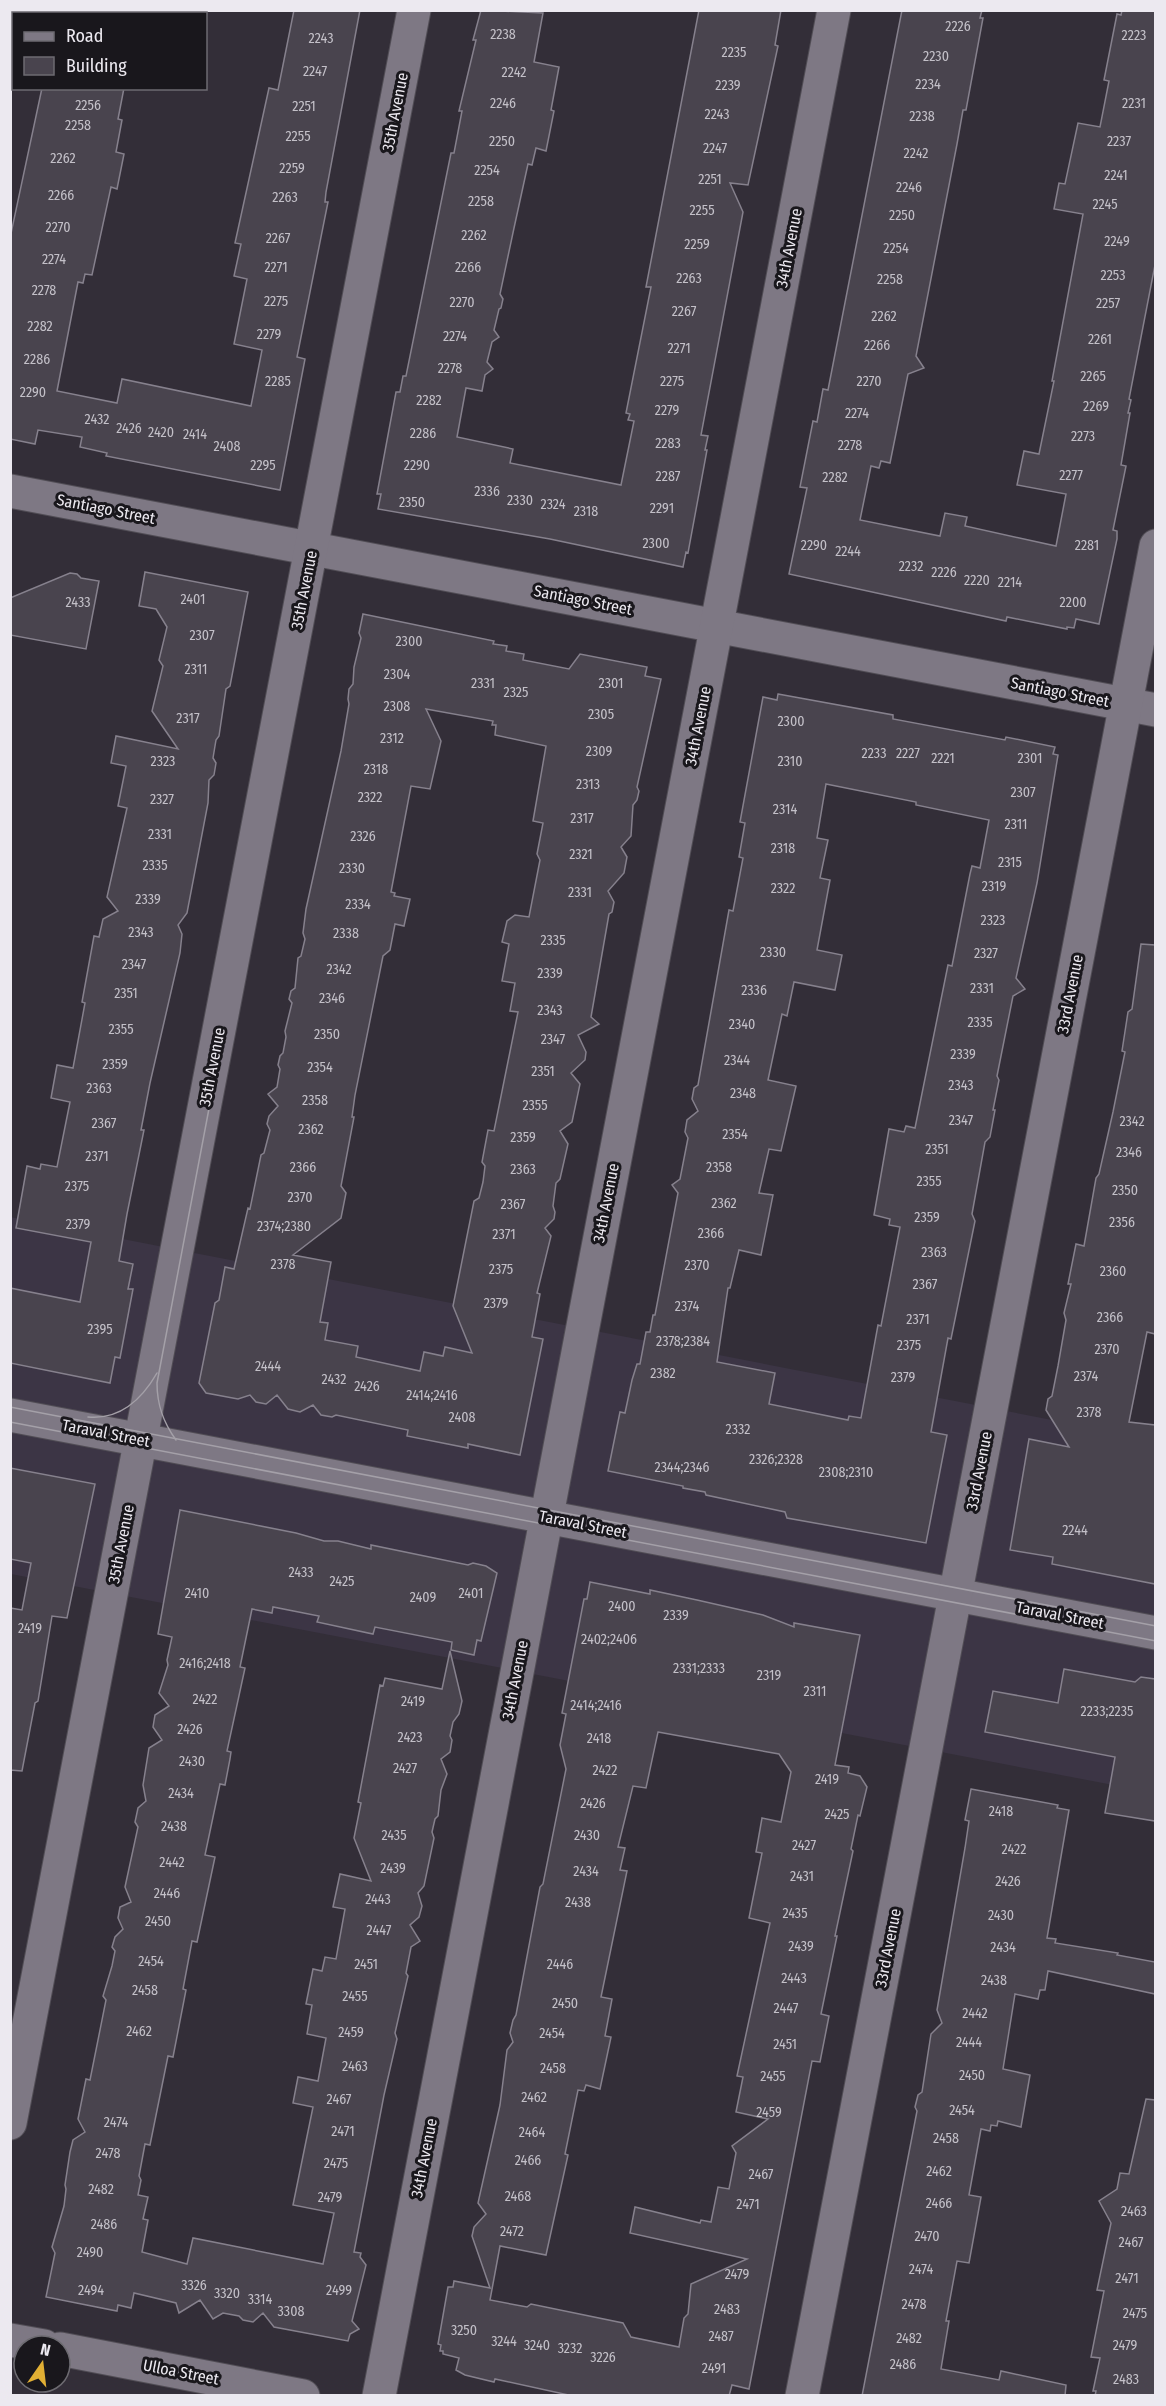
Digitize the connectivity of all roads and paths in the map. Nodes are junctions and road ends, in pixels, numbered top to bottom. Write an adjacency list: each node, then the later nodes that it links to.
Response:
1 (414, 10): 5 (street, 35th Avenue)
2 (834, 10): 6 (street, 34th Avenue)
3 (10, 491): 5 (street, Santiago Street)
4 (1155, 546): 7 (street, 33rd Avenue)
5 (312, 548): 6 (street, Santiago Street); 9 (street, 35th Avenue)
6 (717, 626): 7 (street, Santiago Street); 10 (street, 34th Avenue)
7 (1140, 707): 11 (street, 33rd Avenue)
8 (10, 1415): 9 (street, Taraval Street)
9 (141, 1440): 10 (street, Taraval Street); 13 (street, 35th Avenue)
10 (546, 1517): 11 (street, Taraval Street); 16 (street, 34th Avenue)
11 (955, 1595): 12 (street, Taraval Street); 17 (street, 33rd Avenue)
12 (1155, 1634)
13 (10, 2123)
14 (72, 2351): 15 (street, Ulloa Street)
15 (303, 2396)
16 (379, 2396)
17 (802, 2396)

